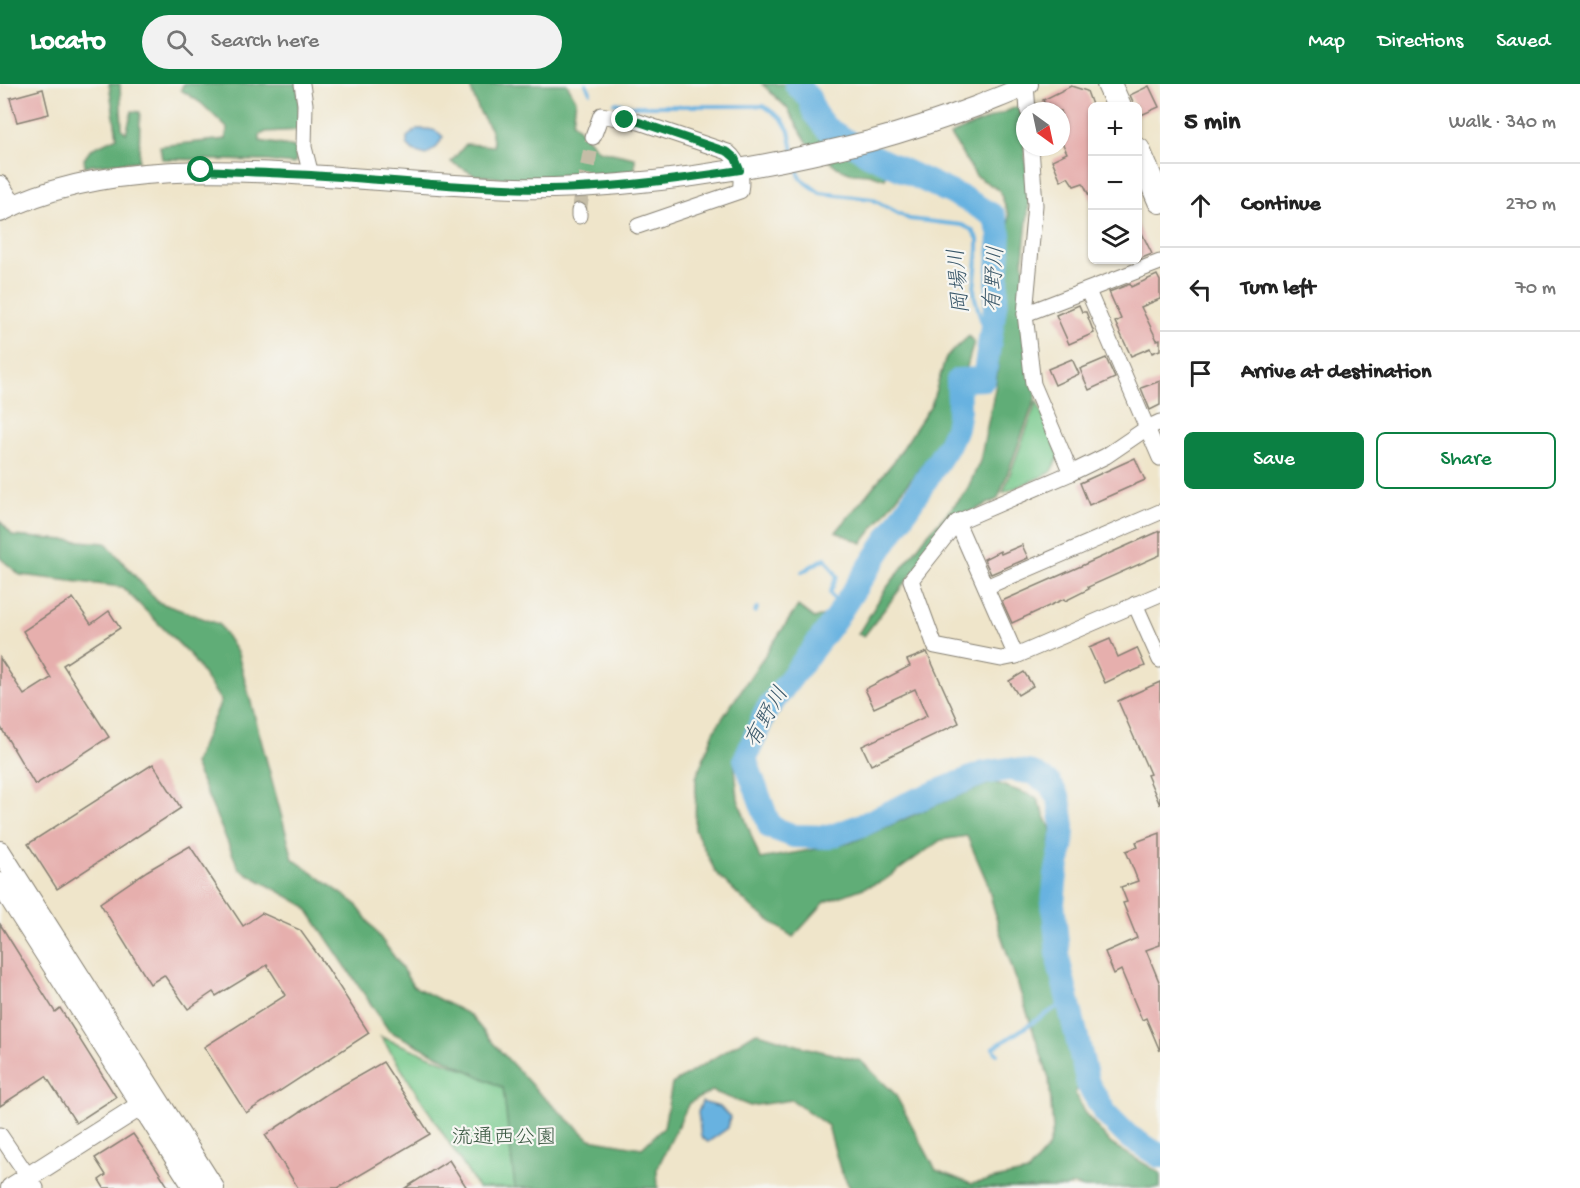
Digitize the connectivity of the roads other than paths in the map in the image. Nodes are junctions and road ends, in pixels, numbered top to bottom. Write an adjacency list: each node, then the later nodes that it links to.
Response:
1 (302, 84): 10 (street)
2 (1109, 84): 5 (main road)
3 (1022, 87): 4 (street); 9 (street)
4 (1026, 102)
5 (1117, 102)
6 (593, 137): 9 (street)
7 (1032, 156): 17 (street)
8 (1140, 156): 12 (main road)
9 (740, 170): 10 (street); 14 (street)
10 (311, 175): 13 (street)
11 (0, 186): 13 (street)
12 (1160, 201)
13 (6, 209)
14 (638, 226)
15 (1160, 262): 16 (street)
16 (1088, 291): 17 (street); 18 (street)
17 (1026, 314): 20 (street)
18 (1154, 425): 19 (street); 20 (street)
19 (1160, 458)
20 (1071, 473): 22 (street)
21 (1160, 512): 23 (street)
22 (957, 522): 23 (street); 26 (street)
23 (986, 588): 26 (street)
24 (1160, 594): 25 (street)
25 (1135, 604): 26 (street); 27 (street)
26 (1016, 656)
27 (1160, 660)
28 (0, 851): 30 (street)
29 (0, 883): 30 (street)
30 (148, 1101): 32 (street); 34 (street); 35 (street)
31 (0, 1135): 32 (street)
32 (32, 1182): 33 (street)
33 (11, 1188)
34 (194, 1188)
35 (214, 1188)

